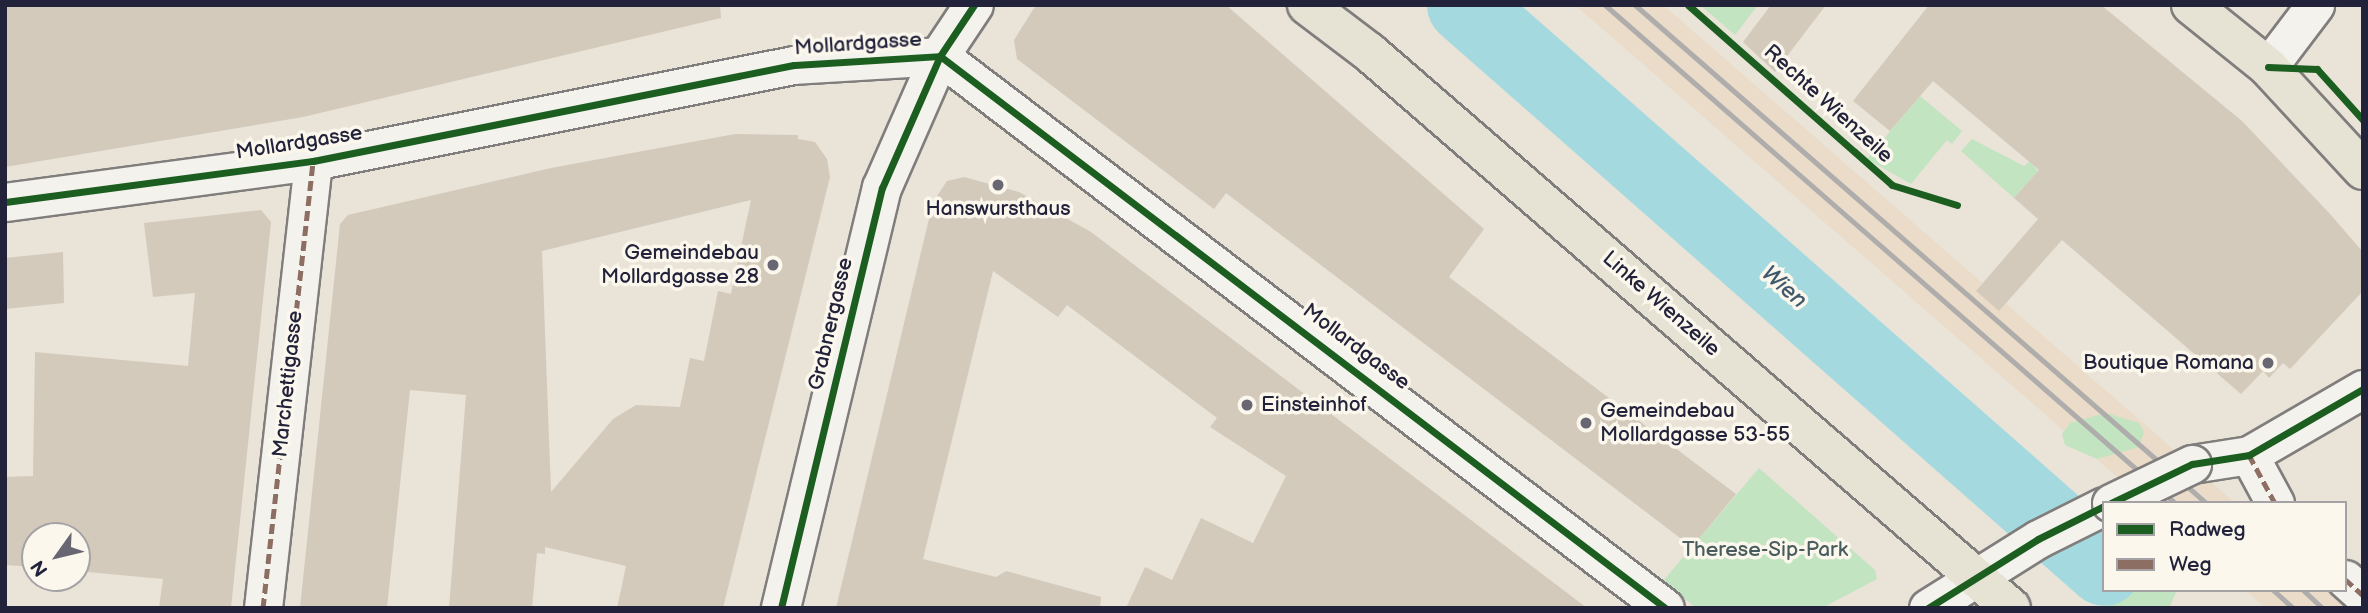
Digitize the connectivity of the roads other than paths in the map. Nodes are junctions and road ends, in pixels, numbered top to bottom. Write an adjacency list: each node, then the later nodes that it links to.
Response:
1 (974, 5): 5 (street, Grabnergasse)
2 (1307, 5): 15 (main road, Linke Wienzeile)
3 (2190, 5): 6 (main road)
4 (2315, 5): 6 (street)
5 (940, 56): 7 (street, Mollardgasse); 19 (street, Grabnergasse); 20 (street, Mollardgasse)
6 (2268, 67): 8 (main road)
7 (313, 161): 9 (street, Mollardgasse); 18 (street, Marchettigasse)
8 (2363, 170)
9 (5, 202)
10 (2363, 389): 11 (street)
11 (2249, 455): 12 (street, bridge); 13 (street)
12 (2115, 501)
13 (2274, 501)
14 (2102, 507): 15 (street)
15 (1992, 569): 21 (street); 22 (main road, Linke Wienzeile)
16 (2347, 581): 17 (street)
17 (2363, 595)
18 (263, 608)
19 (781, 608)
20 (1665, 608)
21 (1928, 608)
22 (2011, 608)

